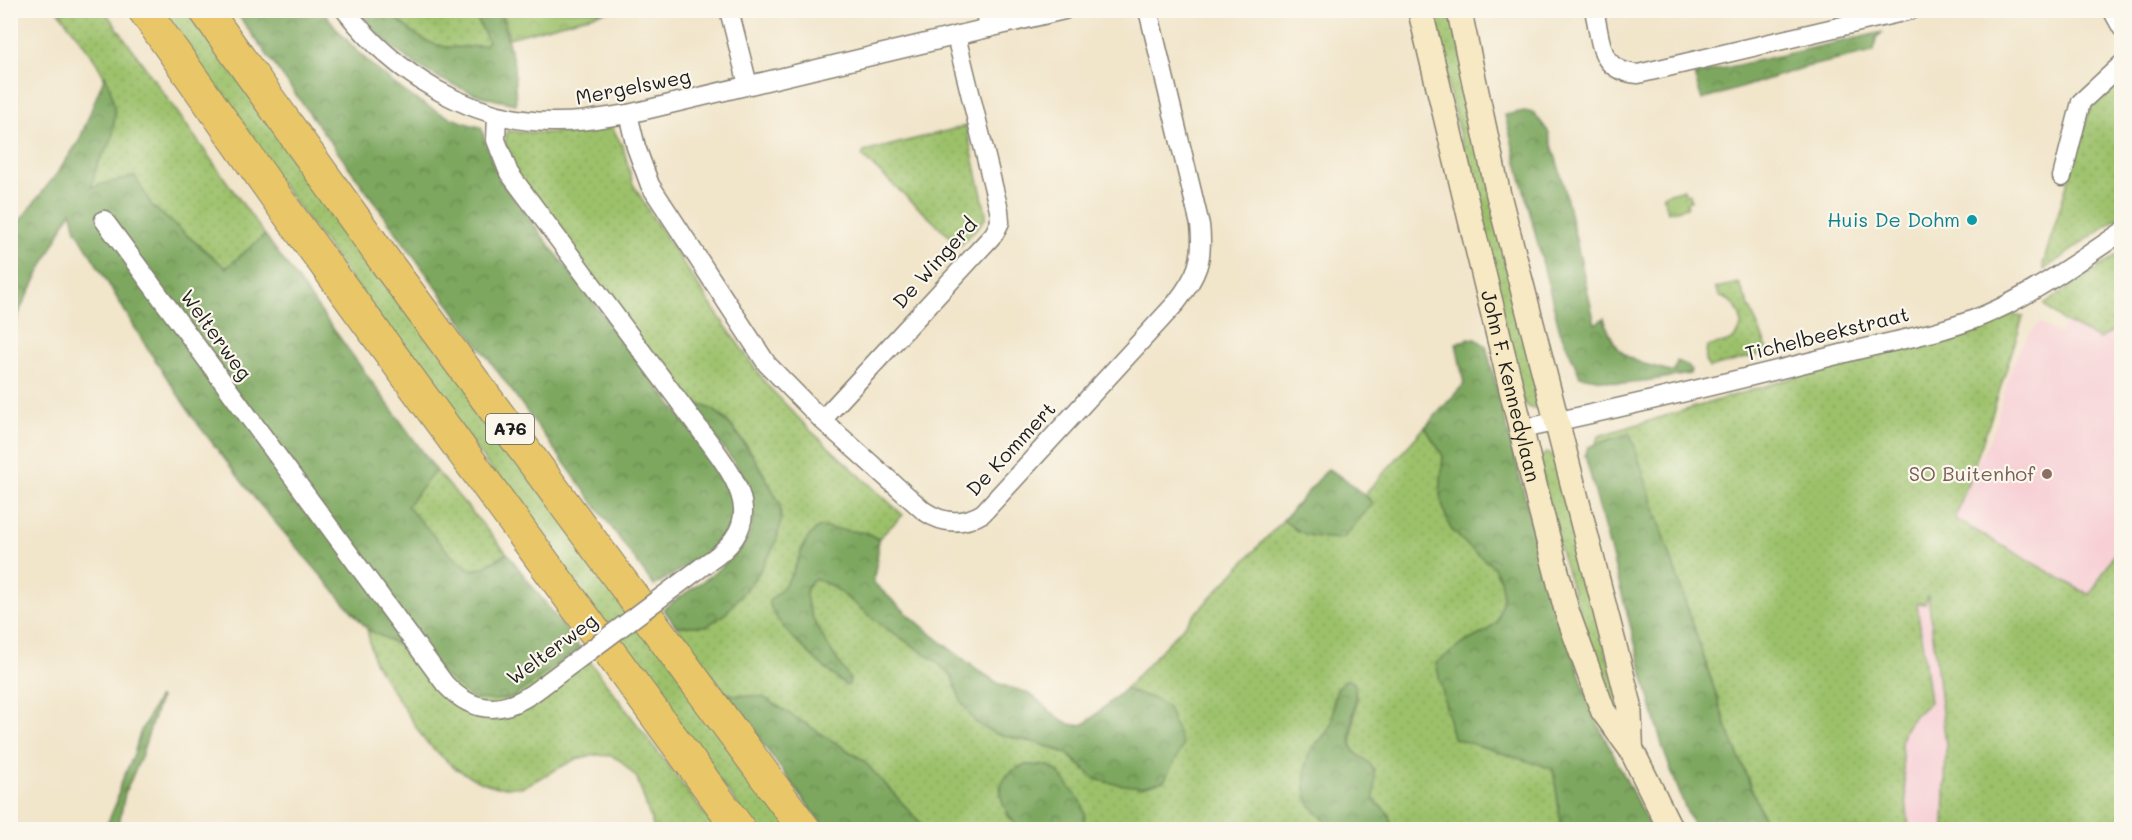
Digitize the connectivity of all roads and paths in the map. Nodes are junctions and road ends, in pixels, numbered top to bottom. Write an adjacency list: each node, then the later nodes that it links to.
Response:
1 (144, 10): 27 (highway, A76)
2 (206, 10): 28 (highway, A76)
3 (345, 10): 19 (street, Mergelsweg)
4 (729, 10): 17 (street)
5 (1064, 10): 13 (street, Mergelsweg)
6 (1148, 10): 23 (street, De Kommert)
7 (1420, 10): 25 (street, John F. Kennedylaan)
8 (1459, 10): 24 (street, John F. Kennedylaan)
9 (1594, 10): 12 (street)
10 (1911, 10): 12 (street)
11 (2112, 10): 14 (street)
12 (1881, 14)
13 (986, 19): 15 (street, Mergelsweg)
14 (2121, 28)
15 (956, 36): 17 (street, Mergelsweg); 23 (street, De Wingerd)
16 (2121, 64): 20 (street)
17 (748, 85): 18 (street, Mergelsweg)
18 (628, 114): 19 (street, Mergelsweg); 23 (street, De Kommert)
19 (497, 116): 21 (street, Welterweg, bridge)
20 (2062, 177)
21 (104, 220)
22 (2121, 232): 24 (street, Tichelbeekstraat)
23 (822, 420)
24 (1557, 421): 25 (street, Tichelbeekstraat); 26 (street, John F. Kennedylaan)
25 (1522, 429): 26 (street, John F. Kennedylaan)
26 (1631, 749): 29 (street, John F. Kennedylaan)
27 (740, 830)
28 (805, 830)
29 (1671, 830)

